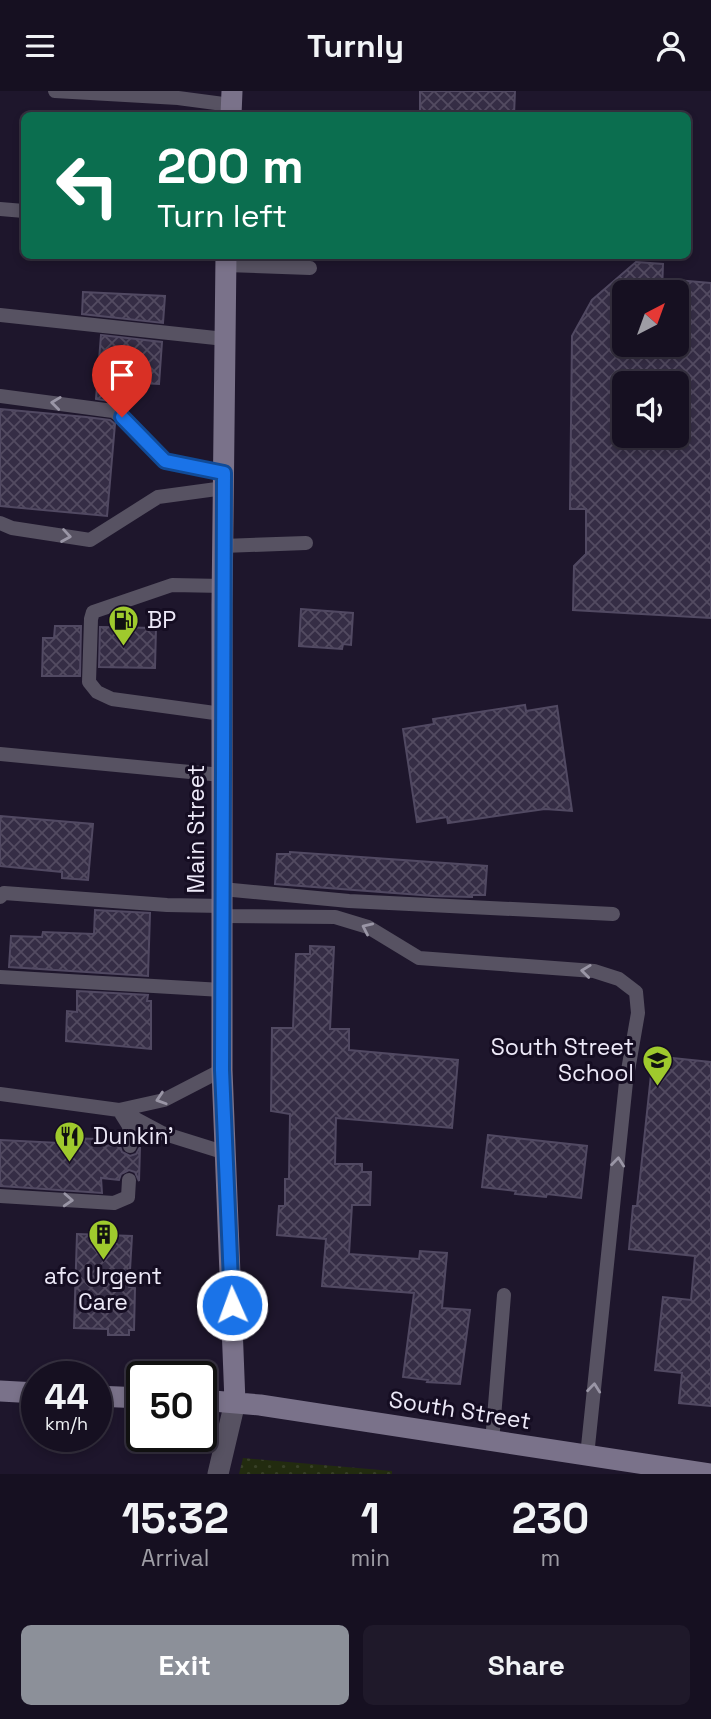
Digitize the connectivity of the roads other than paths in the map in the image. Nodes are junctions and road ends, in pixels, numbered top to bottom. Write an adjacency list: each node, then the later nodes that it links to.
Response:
1 (55, 91): 2 (lane)
2 (231, 104)
3 (0, 209): 4 (lane)
4 (21, 211)
5 (226, 260): 6 (lane); 8 (main road, Main Street)
6 (310, 268)
7 (0, 315): 8 (lane)
8 (225, 339): 10 (main road, Main Street)
9 (0, 396): 10 (lane, one-way to 9)
10 (224, 480): 11 (lane, one-way to 10); 13 (main road, Main Street)
11 (0, 523)
12 (306, 543): 13 (lane)
13 (223, 546): 14 (main road, Main Street)
14 (223, 586): 15 (main road, Main Street); 15 (lane)
15 (222, 714): 17 (main road, Main Street)
16 (0, 754): 17 (lane)
17 (222, 775): 19 (main road, Main Street)
18 (0, 897): 19 (lane)
19 (222, 904): 20 (lane); 22 (main road, Main Street); 36 (lane, one-way to 19)
20 (613, 913)
21 (0, 977): 22 (lane)
22 (222, 990): 23 (main road, Main Street)
23 (222, 1070): 25 (lane, one-way to 25); 27 (main road, Main Street)
24 (0, 1094): 25 (lane)
25 (119, 1110): 26 (lane); 27 (lane)
26 (130, 1146)
27 (226, 1153): 34 (main road, Main Street)
28 (129, 1180): 29 (lane, one-way to 28)
29 (0, 1196)
30 (504, 1295): 35 (lane)
31 (0, 1391): 32 (main road)
32 (21, 1392)
33 (217, 1401): 34 (main road, South Street)
34 (235, 1402): 35 (main road, South Street); 37 (street)
35 (492, 1442): 36 (main road, South Street)
36 (587, 1456): 38 (main road, South Street)
37 (218, 1474)
38 (710, 1474)

